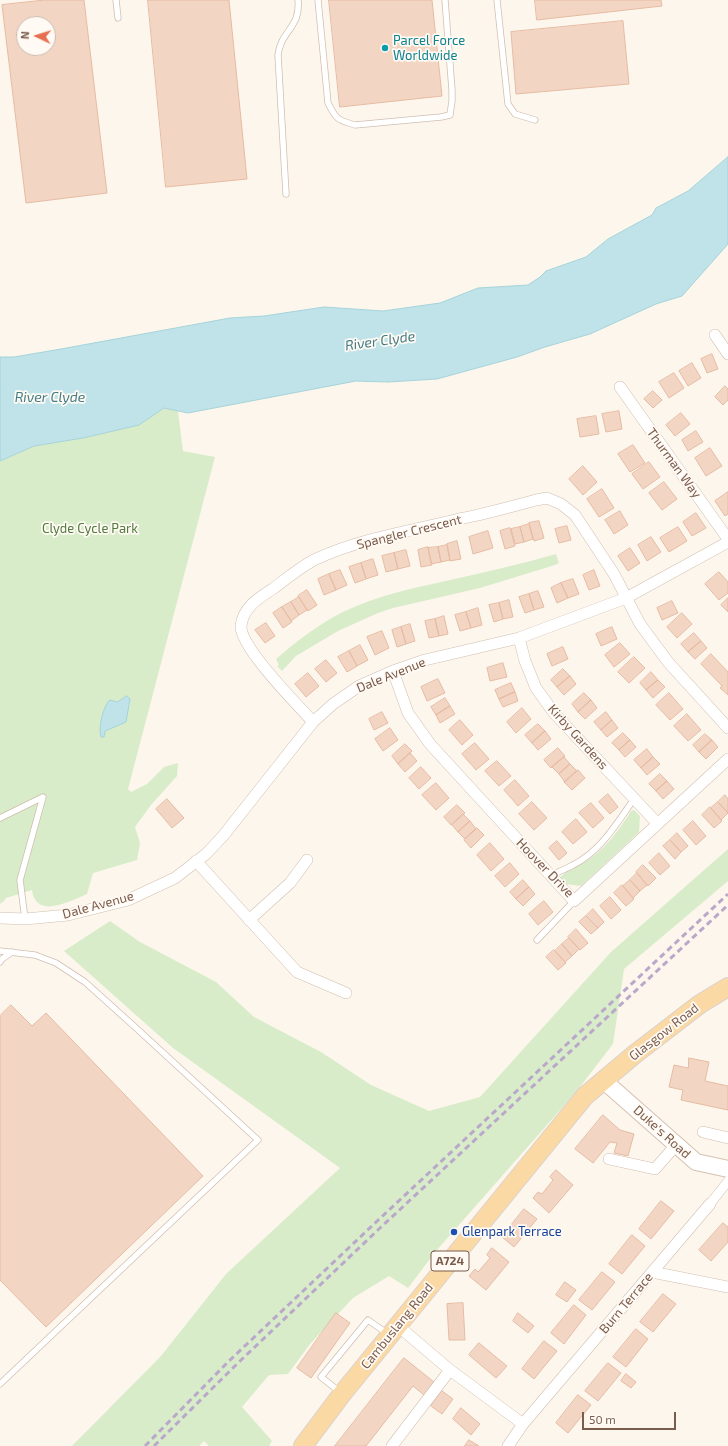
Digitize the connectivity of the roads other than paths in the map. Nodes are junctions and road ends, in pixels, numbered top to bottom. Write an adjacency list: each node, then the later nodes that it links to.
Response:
1 (116, 0): 6 (lane)
2 (298, 0): 8 (lane)
3 (318, 0): 4 (lane)
4 (445, 0)
5 (497, 0): 7 (lane)
6 (118, 18)
7 (535, 120)
8 (286, 194)
9 (714, 336): 10 (street)
10 (728, 354)
11 (620, 387): 12 (street, Thurman Way)
12 (728, 539)
13 (728, 542): 14 (street, Dale Avenue)
14 (626, 598): 15 (street, Dale Avenue); 17 (street, Spangler Crescent); 18 (street)
15 (518, 638): 16 (street, Dale Avenue); 20 (street, Kirby Gardens)
16 (393, 671): 17 (street, Dale Avenue); 25 (street, Hoover Drive)
17 (313, 722): 24 (street, Dale Avenue)
18 (728, 728)
19 (728, 759): 22 (street, Hoover Drive)
20 (634, 799): 22 (street, Kirby Gardens); 25 (lane)
21 (0, 818): 28 (lane)
22 (657, 823): 26 (street, Hoover Drive)
23 (307, 860): 29 (street)
24 (196, 861): 28 (street, Dale Avenue); 29 (street)
25 (550, 875): 26 (street, Hoover Drive)
26 (574, 901): 30 (lane)
27 (0, 918): 28 (street, Dale Avenue)
28 (25, 919)
29 (250, 920): 35 (street)
30 (537, 940)
31 (0, 951): 32 (lane)
32 (12, 952): 33 (lane); 48 (lane)
33 (0, 962)
34 (728, 987): 36 (main road, Glasgow Road / A724)
35 (346, 993)
36 (603, 1080): 39 (main road, Duke's Road); 46 (main road, Cambuslang Road / A724)
37 (703, 1132): 38 (street)
38 (728, 1138)
39 (676, 1145): 40 (street); 41 (main road, Duke's Road)
40 (609, 1159)
41 (728, 1169)
42 (728, 1181): 43 (street, Burn Terrace)
43 (710, 1204): 44 (street, Burn Terrace)
44 (652, 1272): 45 (street); 50 (street, Burn Terrace)
45 (728, 1287)
46 (393, 1330): 47 (street); 49 (main road, Cambuslang Road / A724); 49 (lane)
47 (450, 1370): 50 (street); 52 (street)
48 (0, 1384)
49 (342, 1394): 51 (main road, Cambuslang Road / A724)
50 (523, 1424): 53 (street, Burn Terrace)
51 (303, 1446)
52 (392, 1446)
53 (508, 1446)

